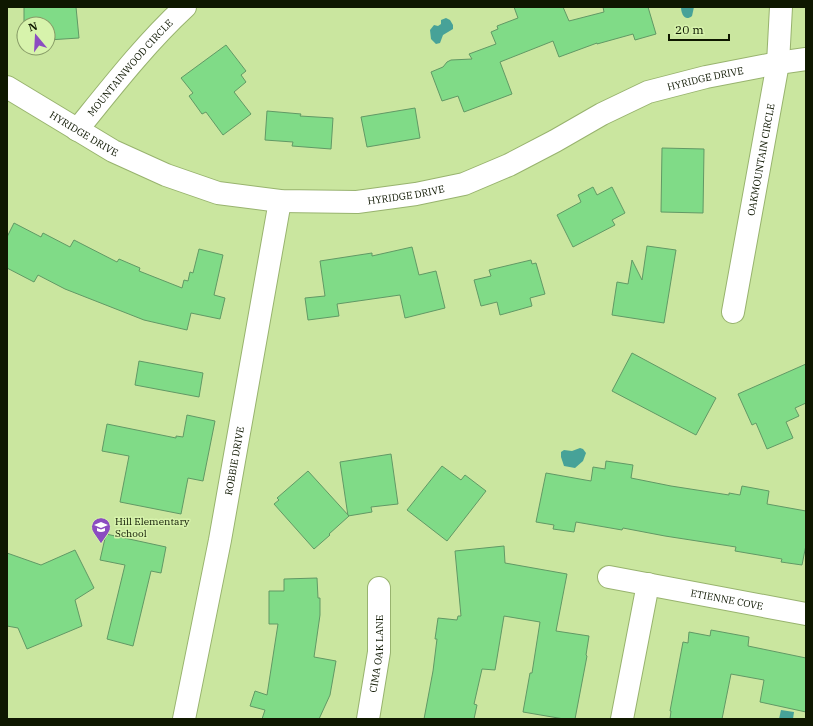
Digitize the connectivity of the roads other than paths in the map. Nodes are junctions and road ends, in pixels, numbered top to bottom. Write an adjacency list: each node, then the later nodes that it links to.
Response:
1 (185, 7): 6 (street, MOUNTAINWOOD CIRCLE)
2 (781, 7): 4 (street, OAKMOUNTAIN CIRCLE)
3 (806, 60): 4 (street, HYRIDGE DRIVE)
4 (778, 63): 7 (street, HYRIDGE DRIVE); 8 (street, OAKMOUNTAIN CIRCLE)
5 (7, 88): 6 (street, HYRIDGE DRIVE)
6 (77, 130): 7 (street, HYRIDGE DRIVE)
7 (280, 201): 13 (street, ROBBIE DRIVE)
8 (734, 312)
9 (609, 576): 10 (street, ETIENNE COVE)
10 (648, 584): 12 (street, ETIENNE COVE); 15 (street)
11 (379, 588): 14 (street, CIMA OAK LANE)
12 (806, 614)
13 (184, 719)
14 (368, 719)
15 (622, 719)

